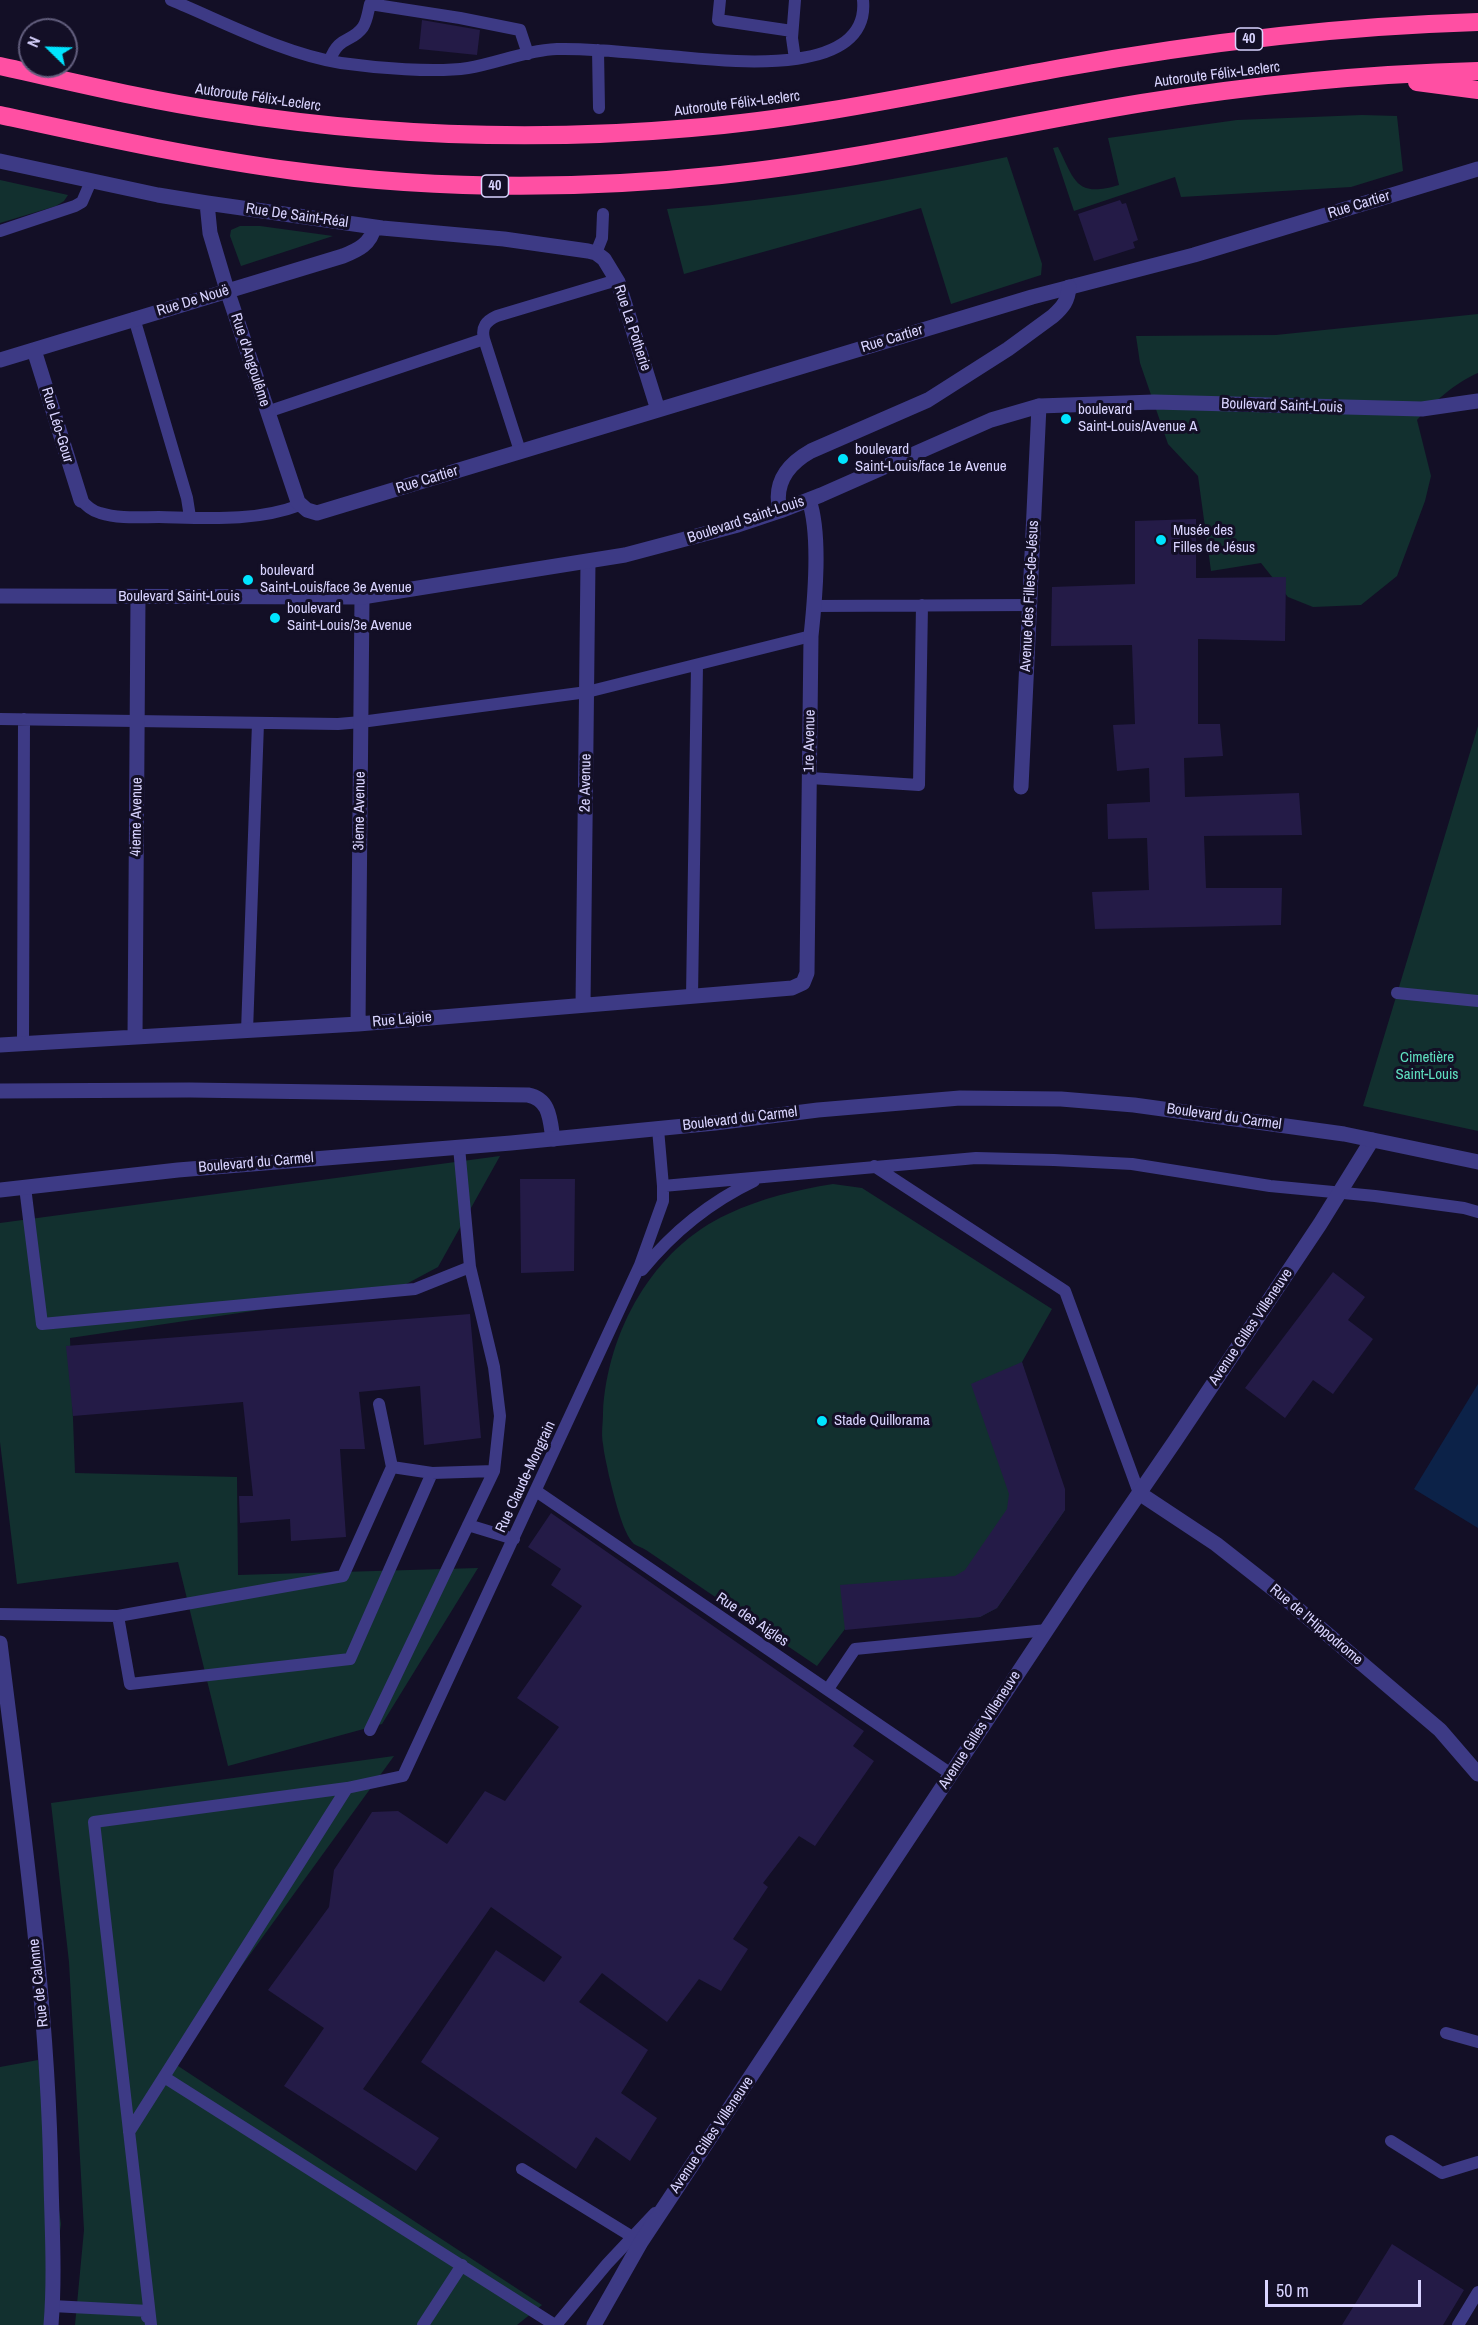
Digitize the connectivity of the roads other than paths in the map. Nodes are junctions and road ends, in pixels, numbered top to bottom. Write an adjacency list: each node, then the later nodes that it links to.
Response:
1 (171, 0): 10 (lane)
2 (720, 0): 6 (lane)
3 (795, 0): 6 (lane)
4 (863, 0): 9 (lane)
5 (1478, 22): 11 (highway, Autoroute Félix-Leclerc / 40)
6 (792, 31): 9 (lane)
7 (598, 50): 8 (lane); 9 (lane); 15 (lane)
8 (528, 54): 10 (lane); 10 (lane)
9 (795, 59)
10 (330, 60)
11 (0, 66)
12 (1478, 71): 13 (highway, Autoroute Félix-Leclerc / 40)
13 (1367, 76): 14 (highway); 16 (highway, Autoroute Félix-Leclerc / 40)
14 (1478, 90)
15 (599, 108)
16 (0, 115)
17 (0, 161): 19 (street, Rue De Saint-Réal)
18 (1478, 169): 26 (street, Rue Cartier)
19 (91, 181): 20 (street, Rue De Saint-Réal); 23 (lane)
20 (207, 203): 22 (street, Rue De Saint-Réal); 27 (street, Rue d'Angoulême)
21 (603, 214): 24 (lane)
22 (374, 226): 24 (street, Rue De Saint-Réal); 27 (street, Rue De Nouë)
23 (0, 231)
24 (596, 253): 25 (street, Rue La Potherie)
25 (617, 280): 29 (lane); 34 (street, Rue La Potherie)
26 (1069, 287): 34 (street, Rue Cartier); 40 (street)
27 (227, 290): 28 (street, Rue De Nouë); 35 (street, Rue d'Angoulême)
28 (134, 318): 30 (street, Rue De Nouë); 41 (lane)
29 (484, 339): 35 (lane); 36 (lane)
30 (34, 350): 31 (street, Rue De Nouë); 37 (street, Rue Léo-Gour)
31 (0, 360)
32 (1478, 401): 33 (street, Boulevard Saint-Louis)
33 (1039, 406): 38 (street, Boulevard Saint-Louis); 47 (street, Avenue des Filles-de-Jésus)
34 (658, 410): 36 (street, Rue Cartier)
35 (267, 412): 39 (street, Rue d'Angoulême)
36 (520, 451): 39 (street, Rue Cartier)
37 (81, 500): 41 (lane)
38 (809, 500): 40 (street, Boulevard Saint-Louis); 48 (street, 1re Avenue)
39 (304, 508): 41 (lane)
40 (780, 511): 42 (street, Boulevard Saint-Louis)
41 (190, 518)
42 (588, 562): 45 (street, Boulevard Saint-Louis); 51 (street, 2e Avenue)
43 (0, 596): 44 (street, Boulevard Saint-Louis)
44 (138, 597): 45 (street, Boulevard Saint-Louis); 54 (street, 4ieme Avenue)
45 (362, 597): 55 (street, 3ieme Avenue)
46 (922, 604): 47 (lane); 48 (lane); 57 (lane)
47 (1030, 605): 58 (street, Avenue des Filles-de-Jésus)
48 (814, 606): 49 (street, 1re Avenue)
49 (811, 636): 50 (lane); 57 (street, 1re Avenue)
50 (697, 665): 51 (lane); 61 (lane)
51 (587, 692): 55 (lane); 63 (street, 2e Avenue)
52 (0, 719): 53 (lane)
53 (24, 719): 54 (lane); 67 (lane)
54 (138, 721): 56 (lane); 66 (street, 4ieme Avenue)
55 (361, 722): 56 (lane); 64 (street, 3ieme Avenue)
56 (258, 723): 65 (lane)
57 (810, 778): 59 (street, 1re Avenue)
58 (1022, 787)
59 (803, 983): 61 (street, Rue Lajoie)
60 (1397, 993): 62 (lane)
61 (692, 997): 63 (street, Rue Lajoie)
62 (1478, 1001)
63 (583, 1005): 64 (street, Rue Lajoie)
64 (358, 1024): 65 (street, Rue Lajoie)
65 (248, 1031): 66 (street, Rue Lajoie)
66 (135, 1037): 67 (street, Rue Lajoie)
67 (23, 1044): 68 (street, Rue Lajoie)
68 (0, 1046)
69 (0, 1091): 71 (street)
70 (658, 1129): 71 (street, Boulevard du Carmel); 72 (street, Boulevard du Carmel); 77 (lane, Rue Claude-Mongrain)
71 (553, 1139): 73 (street, Boulevard du Carmel)
72 (1372, 1140): 74 (street, Boulevard du Carmel); 80 (street, Avenue Gilles Villeneuve)
73 (459, 1147): 78 (street, Boulevard du Carmel); 82 (lane)
74 (1478, 1162)
75 (874, 1166): 76 (lane); 80 (lane); 89 (lane)
76 (766, 1176): 77 (lane); 83 (lane)
77 (663, 1186): 83 (lane, Rue Claude-Mongrain)
78 (26, 1187): 79 (street, Boulevard du Carmel); 82 (lane)
79 (0, 1190)
80 (1339, 1194): 81 (lane); 89 (street, Avenue Gilles Villeneuve)
81 (1478, 1212)
82 (470, 1267): 86 (lane)
83 (631, 1283): 88 (lane, Rue Claude-Mongrain)
84 (379, 1404): 85 (lane)
85 (392, 1467): 87 (lane); 93 (lane)
86 (494, 1471): 87 (lane); 90 (lane)
87 (432, 1473): 93 (lane)
88 (537, 1491): 91 (lane, Rue Claude-Mongrain); 96 (lane, Rue des Aigles)
89 (1139, 1493): 94 (street, Avenue Gilles Villeneuve); 99 (street, Rue de l'Hippodrome)
90 (468, 1525): 91 (lane); 97 (lane)
91 (514, 1539): 100 (lane, Rue Claude-Mongrain)
92 (0, 1614): 93 (lane)
93 (118, 1616)
94 (1047, 1630): 96 (lane); 98 (street, Avenue Gilles Villeneuve)
95 (0, 1644): 111 (street, Rue de Calonne)
96 (828, 1689): 98 (lane, Rue des Aigles)
97 (369, 1730)
98 (951, 1774): 108 (street, Avenue Gilles Villeneuve)
99 (1478, 1774)
100 (347, 1788): 103 (lane); 104 (lane)
101 (1446, 2033): 102 (lane)
102 (1478, 2042)
103 (164, 2077): 104 (lane); 109 (lane)
104 (129, 2132): 112 (lane)
105 (1390, 2141): 106 (lane)
106 (1478, 2162)
107 (522, 2169): 108 (lane)
108 (636, 2239): 117 (lane); 118 (street, Avenue Gilles Villeneuve)
109 (462, 2265): 116 (lane); 117 (lane)
110 (1478, 2292): 119 (lane)
111 (52, 2306): 112 (lane); 113 (street, Rue de Calonne)
112 (149, 2311): 114 (lane); 115 (lane)
113 (51, 2325)
114 (145, 2325)
115 (151, 2325)
116 (423, 2325)
117 (555, 2325)
118 (594, 2325)
119 (1458, 2325)

